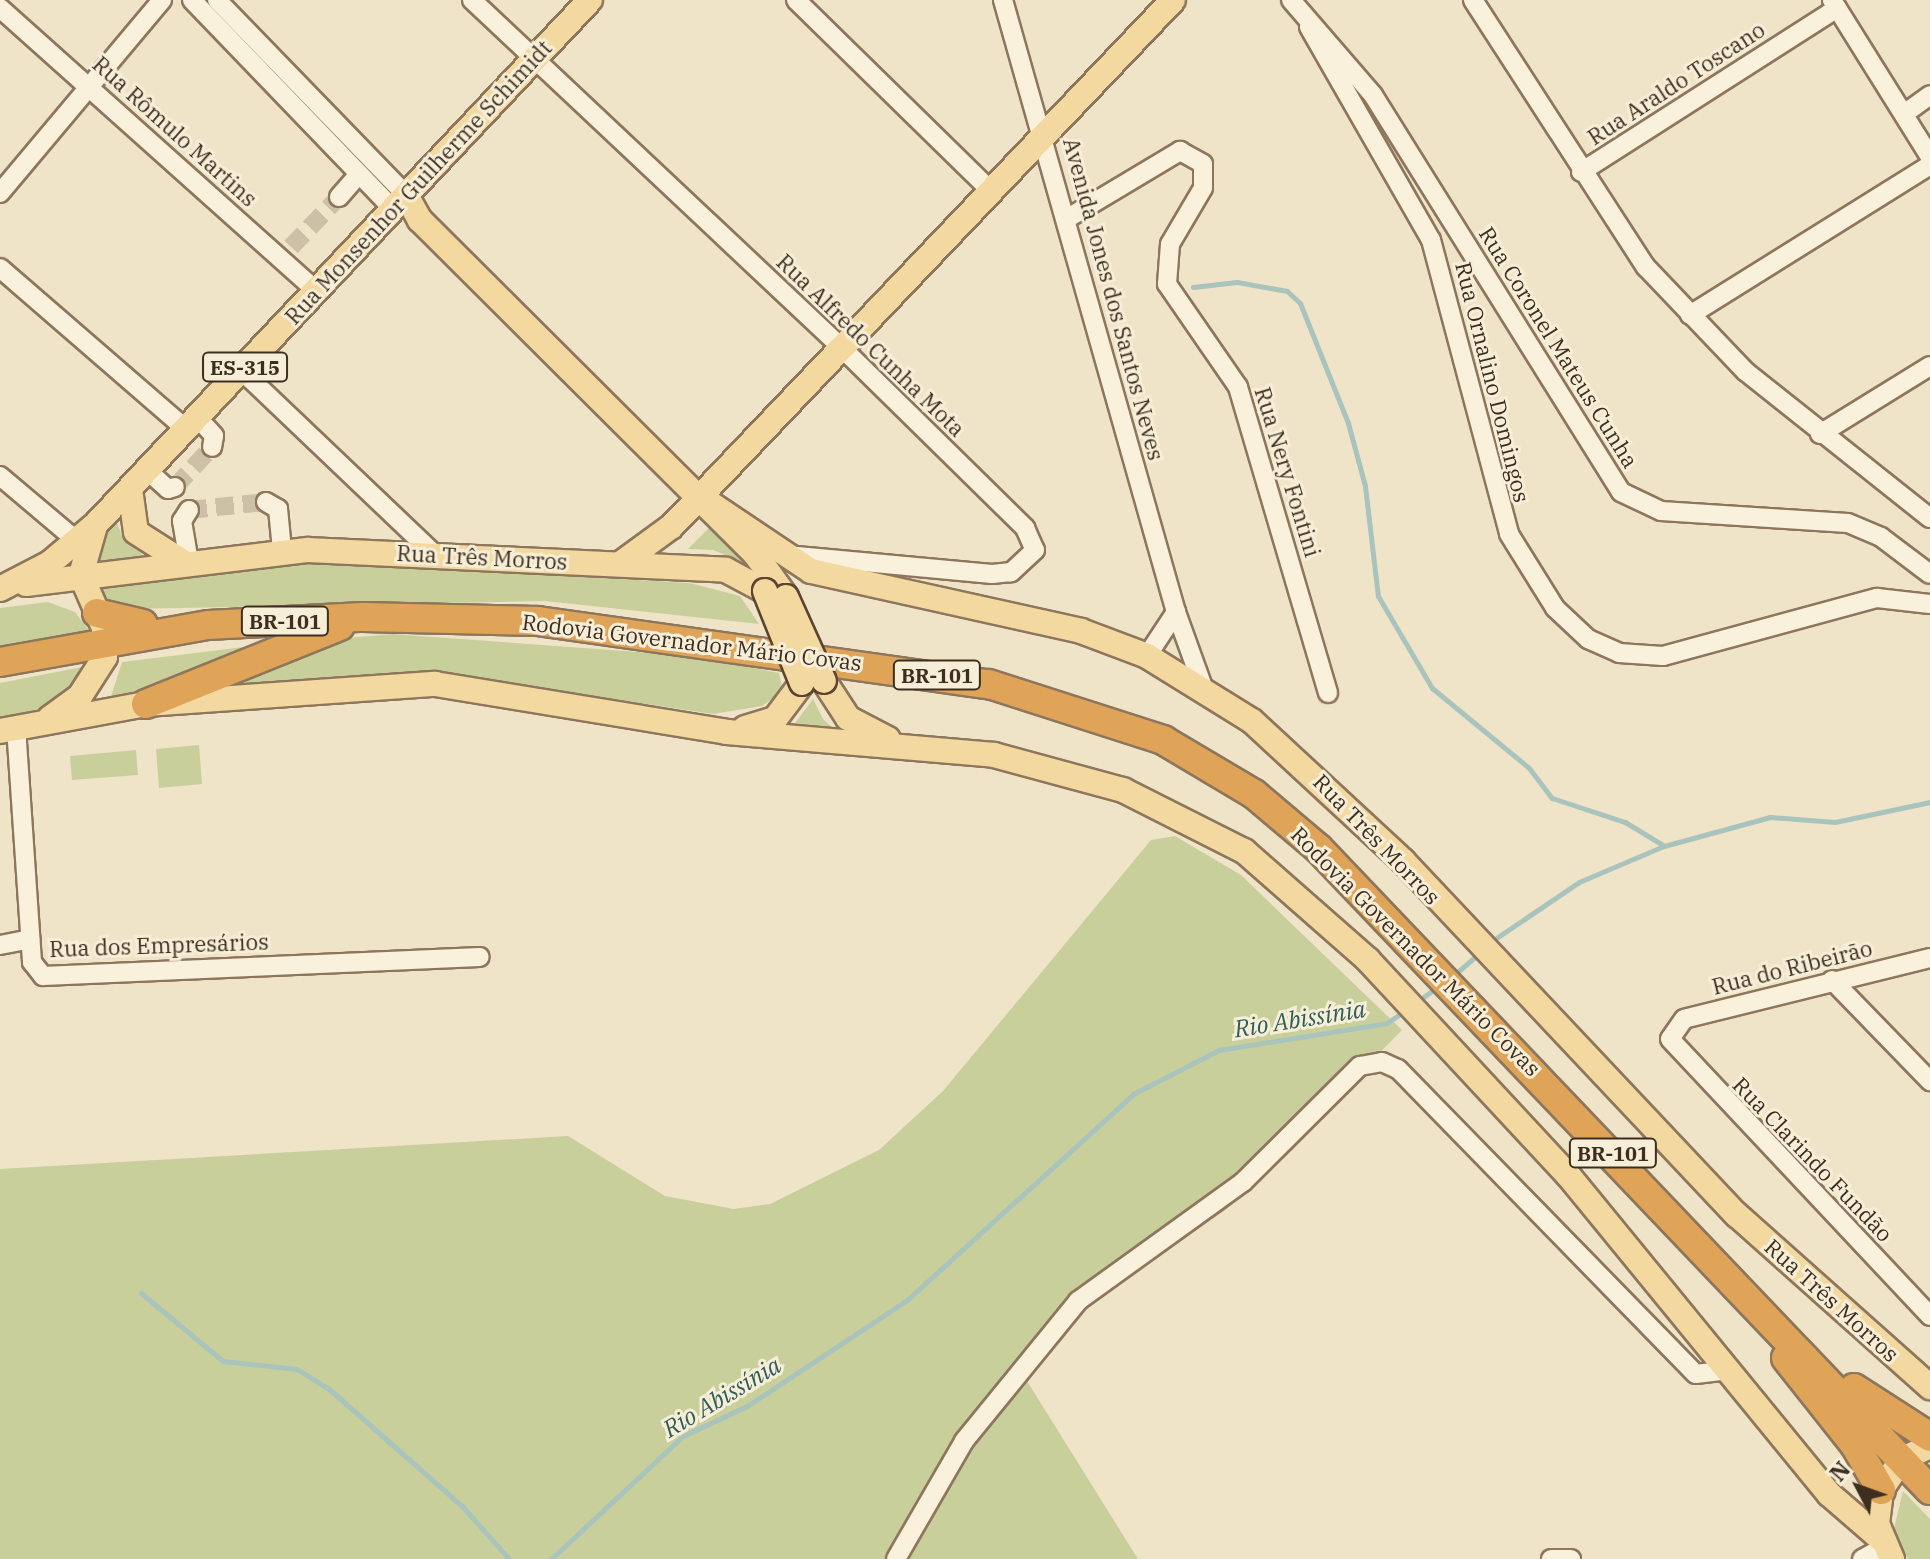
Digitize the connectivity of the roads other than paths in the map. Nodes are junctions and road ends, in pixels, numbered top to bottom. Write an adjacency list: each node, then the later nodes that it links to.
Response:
1 (162, 0): 15 (street)
2 (192, 0): 11 (street)
3 (472, 0): 14 (street, Rua Alfredo Cunha Mota)
4 (590, 0): 14 (main road, Rua Monsenhor Guilherme Schimidt / ES-315)
5 (796, 0): 23 (street)
6 (1003, 0): 18 (street, Avenida Jones dos Santos Neves)
7 (1173, 0): 18 (main road)
8 (1291, 0): 13 (street, Rua Coronel Mateus Cunha)
9 (1473, 0): 21 (street)
10 (1834, 4): 17 (street); 21 (street, Rua Araldo Toscano)
11 (217, 5): 22 (street); 26 (street)
12 (0, 8): 15 (street, Rua Rômulo Martins)
13 (1309, 27): 51 (street, Rua Coronel Mateus Cunha); 56 (street, Rua Ornalino Domingos)
14 (534, 58): 26 (main road, Rua Monsenhor Guilherme Schimidt / ES-315); 31 (street, Rua Alfredo Cunha Mota)
15 (90, 85): 24 (street); 29 (street, Rua Rômulo Martins)
16 (1930, 95): 17 (street)
17 (1904, 114): 19 (street)
18 (1044, 132): 23 (main road); 27 (street, Avenida Jones dos Santos Neves)
19 (1930, 157)
20 (1930, 165): 30 (street)
21 (1581, 172): 30 (street)
22 (359, 174): 25 (street); 26 (street)
23 (989, 189): 31 (main road)
24 (0, 193)
25 (339, 197)
26 (400, 202): 29 (main road, Rua Monsenhor Guilherme Schimidt / ES-315); 41 (main road)
27 (1068, 218): 57 (street, Avenida Jones dos Santos Neves); 64 (street, Rua Nery Fontini)
28 (0, 268): 34 (street)
29 (317, 291): 33 (main road, Rua Monsenhor Guilherme Schimidt / ES-315)
30 (1690, 315): 35 (street)
31 (840, 346): 41 (main road); 47 (street, Rua Alfredo Cunha Mota)
32 (1930, 366): 35 (street)
33 (242, 371): 34 (main road, Rua Monsenhor Guilherme Schimidt / ES-315); 48 (street)
34 (192, 424): 36 (street); 37 (main road, Rua Monsenhor Guilherme Schimidt / ES-315)
35 (1820, 434): 44 (street)
36 (212, 447)
37 (148, 471): 39 (street); 40 (main road, Rua Monsenhor Guilherme Schimidt / ES-315)
38 (0, 476): 45 (street)
39 (175, 487)
40 (130, 489): 45 (main road, Rua Monsenhor Guilherme Schimidt / ES-315); 49 (main road)
41 (699, 496): 47 (main road, Rua Três Morros); 50 (main road); 55 (main road)
42 (266, 502): 46 (street)
43 (189, 510): 49 (street)
44 (1930, 518)
45 (86, 537): 52 (main road); 54 (main road, Rua Monsenhor Guilherme Schimidt / ES-315)
46 (282, 550): 48 (main road, Rua Três Morros); 49 (main road, Rua Três Morros)
47 (782, 554): 60 (main road, Rua Três Morros)
48 (435, 555): 50 (main road, Rua Três Morros)
49 (186, 562): 52 (main road, Rua Três Morros)
50 (620, 564): 55 (main road, Rua Três Morros)
51 (1930, 574)
52 (81, 575): 53 (main road, Rua Três Morros); 59 (main road)
53 (40, 582): 54 (main road, Rua Três Morros); 59 (main road)
54 (0, 589)
55 (776, 594): 62 (main road, bridge)
56 (1930, 604)
57 (1176, 612): 60 (street); 63 (street, Avenida Jones dos Santos Neves)
58 (363, 617): 59 (highway, Rodovia Governador Mário Covas / BR-101); 65 (highway); 77 (highway, Rodovia Governador Mário Covas / BR-101)
59 (102, 626): 61 (highway, Rodovia Governador Mário Covas / BR-101); 66 (main road)
60 (1147, 656): 63 (main road, Rua Três Morros)
61 (0, 662)
62 (813, 682): 68 (main road); 69 (main road)
63 (1203, 687): 81 (main road, Rua Três Morros)
64 (1328, 693)
65 (146, 704): 66 (main road); 68 (main road)
66 (43, 723): 67 (main road)
67 (8, 729): 70 (street, Rua dos Empresários)
68 (727, 732): 69 (main road)
69 (908, 747): 80 (main road)
70 (30, 939): 71 (street); 72 (street, Rua dos Empresários)
71 (0, 945)
72 (480, 957)
73 (1930, 958): 74 (street, Rua do Ribeirão)
74 (1832, 980): 75 (street, Rua do Ribeirão); 76 (street)
75 (1671, 1030): 78 (street, Rua Clarindo Fundão)
76 (1930, 1081)
77 (1754, 1302): 79 (highway, Rodovia Governador Mário Covas / BR-101); 85 (highway)
78 (1930, 1316)
79 (1815, 1366): 82 (highway); 84 (highway, Rodovia Governador Mário Covas / BR-101)
80 (1731, 1370): 87 (main road); 88 (street)
81 (1930, 1387)
82 (1930, 1437)
83 (1930, 1446): 84 (main road)
84 (1901, 1460): 85 (main road); 86 (highway, Rodovia Governador Mário Covas / BR-101)
85 (1881, 1490): 87 (main road)
86 (1930, 1490)
87 (1888, 1552): 91 (street)
88 (896, 1559)
89 (1551, 1559): 90 (street)
90 (1571, 1559)
91 (1862, 1559)

